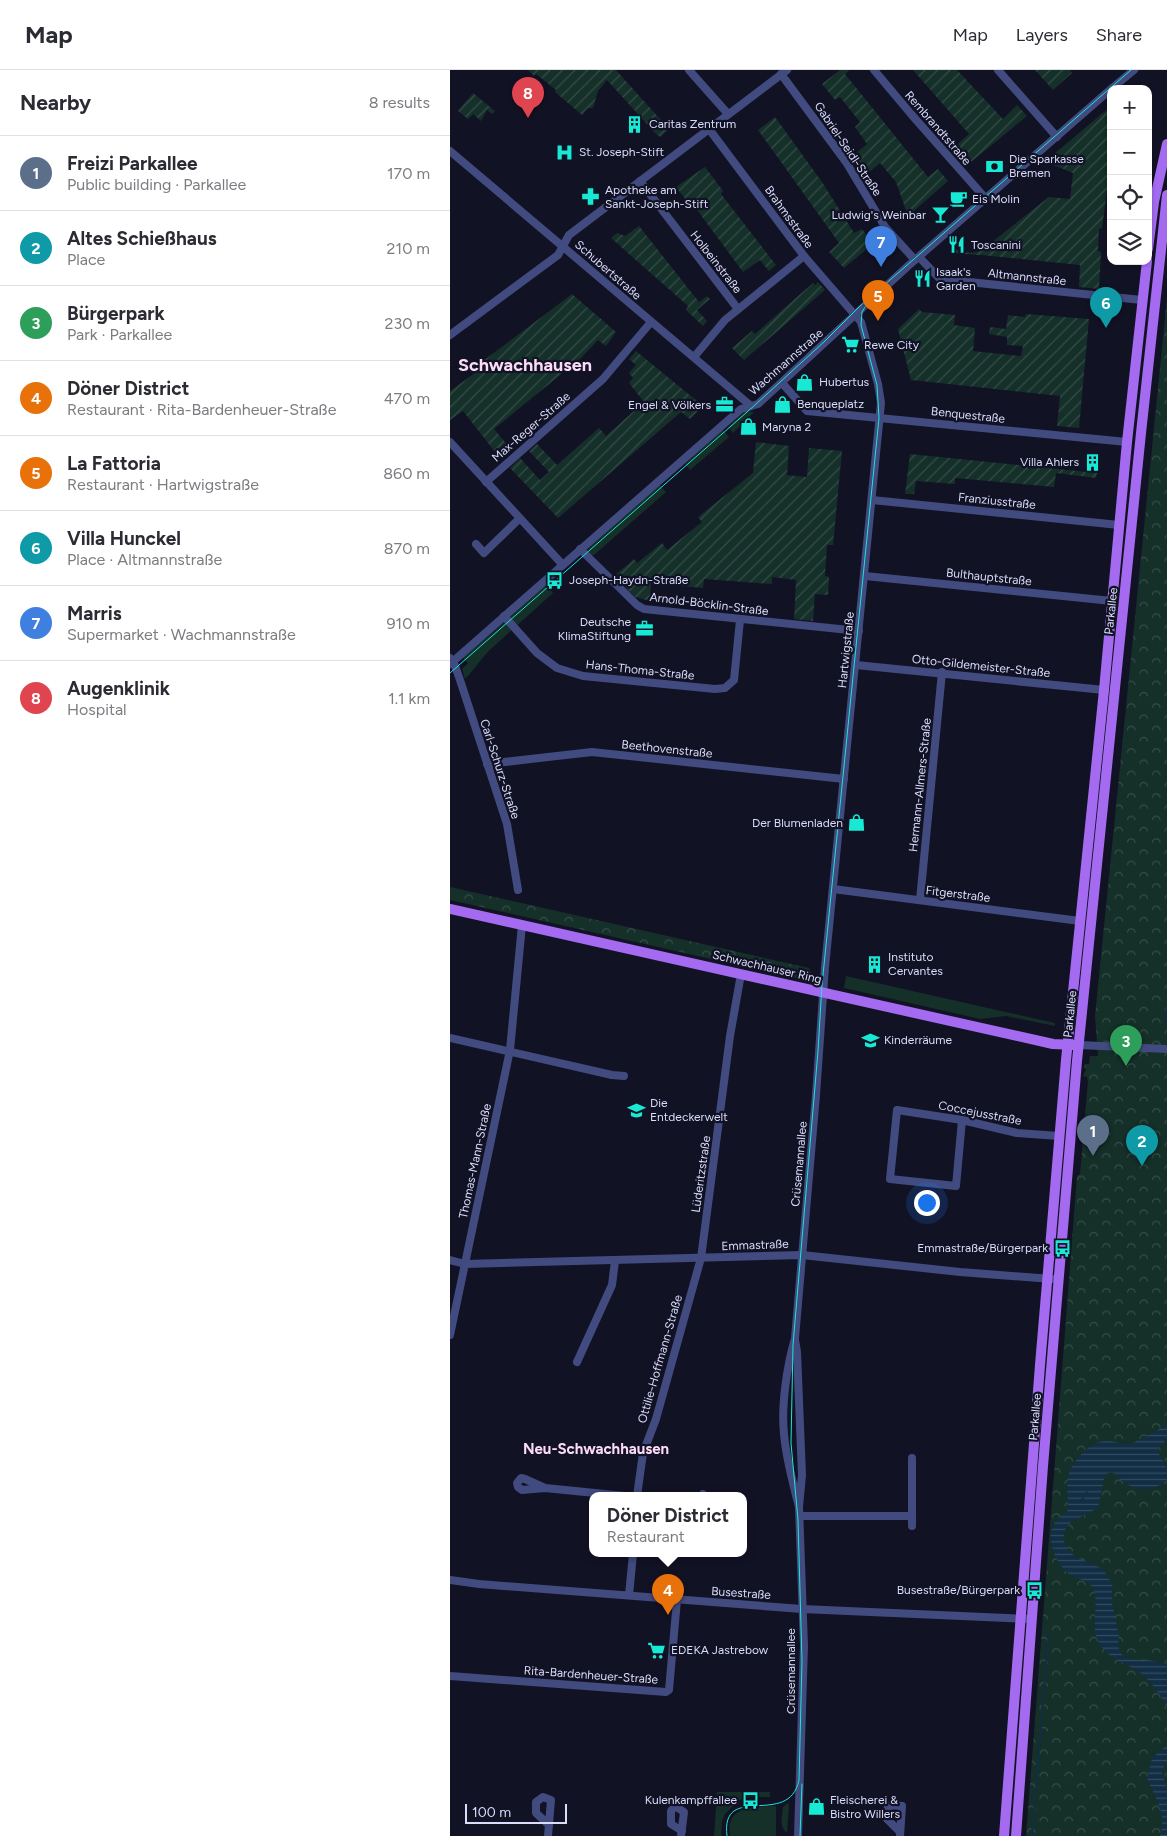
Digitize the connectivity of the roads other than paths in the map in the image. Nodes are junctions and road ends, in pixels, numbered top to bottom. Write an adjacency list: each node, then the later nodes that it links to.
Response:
1 (689, 70): 8 (street)
2 (874, 70): 15 (street, Rembrandtstraße)
3 (998, 70): 10 (street)
4 (1134, 70): 6 (street, Wachmannstraße)
5 (784, 72): 8 (street); 20 (street, Gabriel-Seidl-Straße)
6 (1116, 85)
7 (1107, 92): 10 (street, Wachmannstraße)
8 (728, 114): 9 (street)
9 (709, 129): 13 (street); 19 (street, Brahmsstraße)
10 (1056, 136): 15 (street, Wachmannstraße)
11 (1167, 144): 17 (main road)
12 (450, 151): 18 (street, Schubertstraße)
13 (640, 181): 18 (street); 23 (street, Holbeinstraße)
14 (1167, 195): 16 (main road, Parkallee)
15 (986, 199): 20 (street, Wachmannstraße)
16 (1165, 216): 49 (main road, Parkallee)
17 (1152, 220)
18 (563, 245): 25 (street, Schubertstraße); 26 (street)
19 (804, 256): 23 (street); 24 (street, Brahmsstraße)
20 (917, 259): 22 (street, Altmannstraße); 24 (street, Wachmannstraße)
21 (1146, 265): 22 (main road, Parkallee)
22 (1142, 300): 31 (main road, Parkallee)
23 (738, 309): 27 (street)
24 (854, 315): 28 (street, Wachmannstraße); 30 (street, Hartwigstraße)
25 (651, 322): 27 (street, Schubertstraße); 33 (street, Max-Reger-Straße)
26 (450, 335)
27 (694, 357): 29 (street, Schubertstraße)
28 (782, 383): 29 (street, Wachmannstraße); 30 (street, Benquestraße)
29 (751, 406): 38 (street, Wachmannstraße)
30 (880, 418): 31 (street, Benquestraße); 34 (street, Hartwigstraße)
31 (1126, 442): 36 (main road, Parkallee)
32 (451, 447): 33 (street)
33 (486, 482): 35 (street)
34 (872, 500): 36 (street, Franziusstraße); 40 (street, Hartwigstraße)
35 (519, 519): 37 (street); 39 (street)
36 (1119, 525): 41 (main road, Parkallee)
37 (476, 544)
38 (580, 549): 39 (street, Wachmannstraße); 43 (street, Arnold-Böcklin-Straße)
39 (562, 564): 42 (street, Wachmannstraße)
40 (865, 576): 41 (street, Bulthauptstraße); 44 (street, Hartwigstraße)
41 (1112, 601): 48 (main road, Parkallee)
42 (504, 616): 43 (street, Hans-Thoma-Straße); 45 (street, Wachmannstraße)
43 (740, 620): 44 (street, Arnold-Böcklin-Straße)
44 (859, 631): 46 (street, Hartwigstraße)
45 (451, 661): 50 (street, Carl-Schurz-Straße)
46 (856, 665): 47 (street, Otto-Gildemeister-Straße); 51 (street, Hartwigstraße)
47 (942, 672): 48 (street, Otto-Gildemeister-Straße); 54 (street, Hermann-Allmers-Straße)
48 (1104, 690): 49 (main road); 56 (main road, Parkallee)
49 (1115, 691): 62 (main road, Parkallee)
50 (487, 764): 51 (street, Beethovenstraße); 53 (street, Carl-Schurz-Straße)
51 (844, 779): 52 (street, Hartwigstraße)
52 (833, 889): 54 (street, Fitgerstraße); 59 (street, Hartwigstraße)
53 (518, 890)
54 (920, 900): 56 (street, Fitgerstraße)
55 (450, 908): 57 (main road, Schwachhauser Ring)
56 (1080, 921): 61 (main road, Parkallee)
57 (522, 924): 58 (main road, Schwachhauser Ring); 64 (street, Thomas-Mann-Straße)
58 (741, 974): 59 (main road, Schwachhauser Ring); 69 (street, Lüderitzstraße)
59 (824, 992): 61 (main road, Schwachhauser Ring); 68 (street, Crüsemannallee)
60 (450, 1038): 64 (street)
61 (1068, 1044): 62 (main road, Schwachhauser Ring); 67 (main road, Parkallee)
62 (1079, 1045): 63 (street); 74 (main road, Parkallee)
63 (1167, 1049)
64 (510, 1050): 65 (street); 72 (street, Thomas-Mann-Straße)
65 (624, 1076)
66 (962, 1120): 66 (street, Coccejusstraße); 67 (street, Coccejusstraße)
67 (1059, 1136): 73 (main road, Parkallee)
68 (802, 1255): 69 (street, Emmastraße); 73 (street, Emmastraße); 76 (street, Crüsemannallee)
69 (701, 1258): 71 (street, Emmastraße); 81 (street, Ottilie-Hoffmann-Straße)
70 (450, 1260): 72 (street, Emmastraße)
71 (615, 1261): 72 (street, Emmastraße); 77 (street)
72 (464, 1264): 75 (street, Thomas-Mann-Straße)
73 (1046, 1278): 74 (street, Emmastraße); 91 (main road, Parkallee)
74 (1059, 1280): 92 (main road, Parkallee)
75 (450, 1335)
76 (795, 1338): 82 (street, Crüsemannallee); 82 (street, Crüsemannallee)
77 (577, 1362)
78 (912, 1458): 84 (street)
79 (545, 1488): 80 (street)
80 (589, 1492)
81 (638, 1492)
82 (799, 1507): 83 (street, Crüsemannallee)
83 (800, 1516): 84 (street); 90 (street, Crüsemannallee)
84 (912, 1516): 85 (street)
85 (912, 1526)
86 (633, 1557): 88 (street)
87 (450, 1580): 88 (street, Busestraße)
88 (629, 1596): 89 (street, Busestraße)
89 (676, 1600): 90 (street, Busestraße); 93 (street, Rita-Bardenheuer-Straße)
90 (802, 1609): 91 (street, Busestraße); 96 (street, Crüsemannallee)
91 (1020, 1618): 92 (street, Busestraße); 97 (main road, Parkallee)
92 (1032, 1619): 98 (main road, Parkallee)
93 (450, 1676)
94 (549, 1825): 95 (street)
95 (548, 1836)
96 (798, 1836)
97 (1004, 1836)
98 (1016, 1836)

